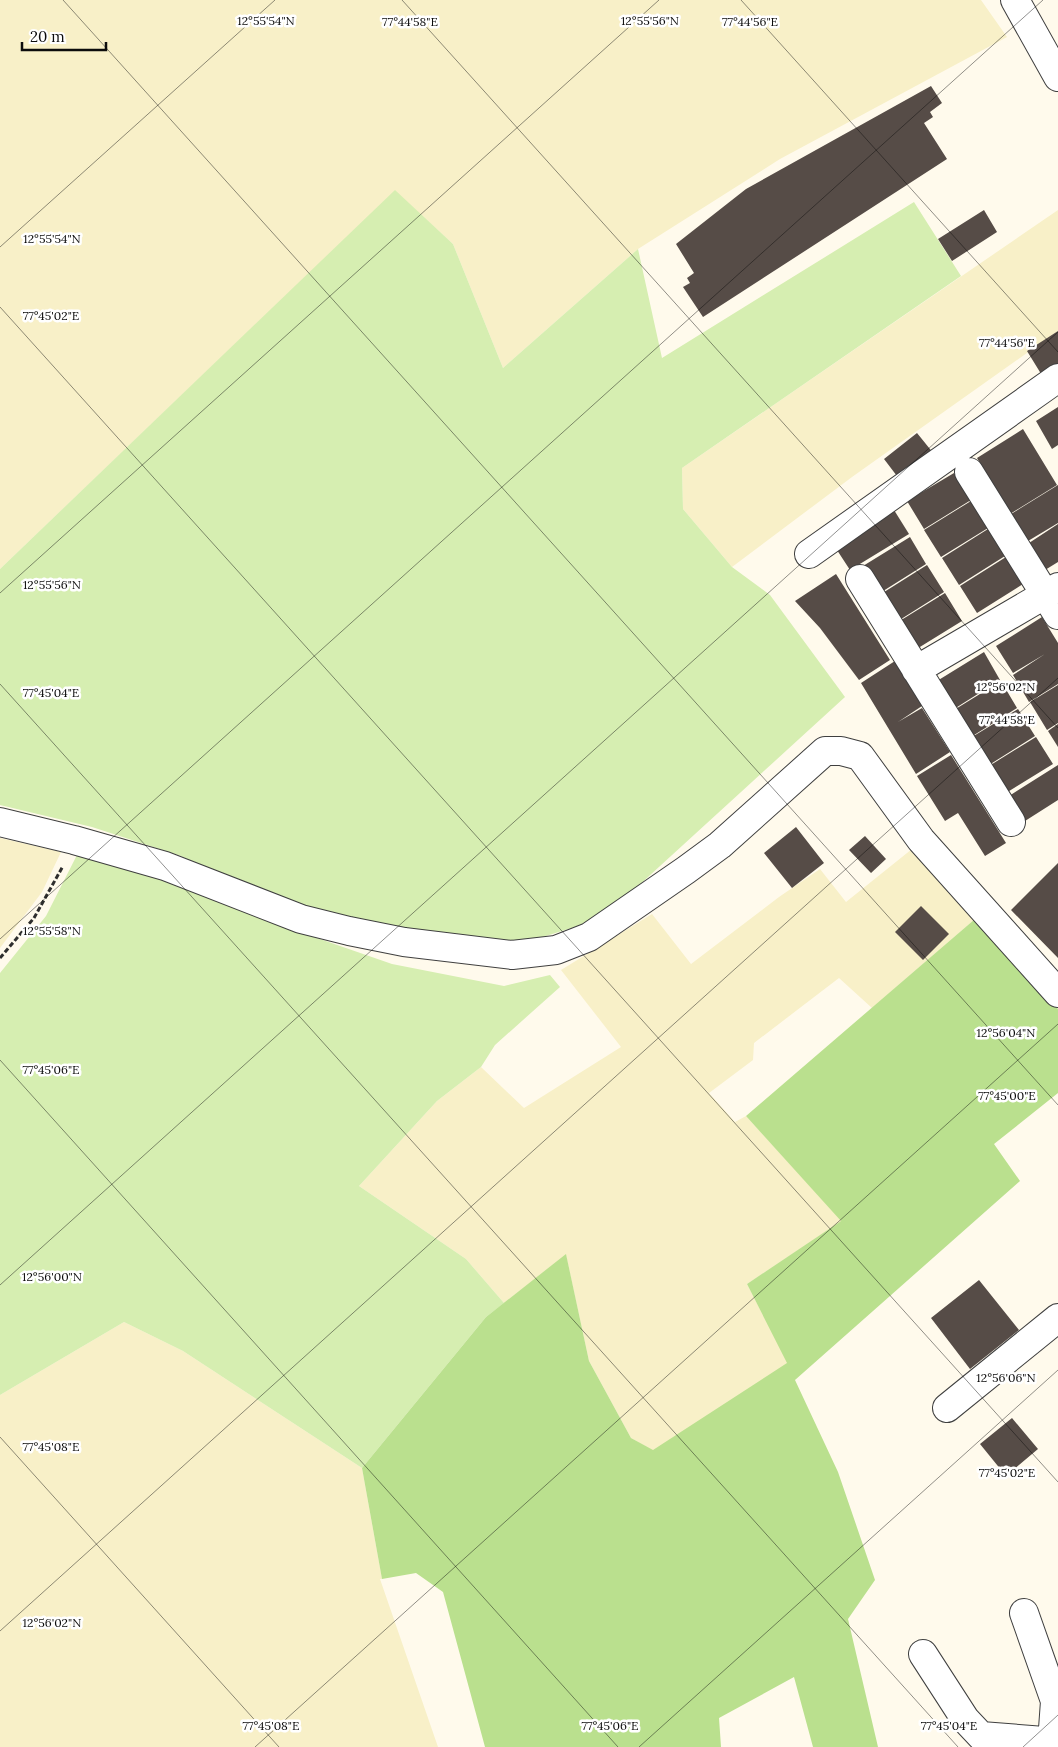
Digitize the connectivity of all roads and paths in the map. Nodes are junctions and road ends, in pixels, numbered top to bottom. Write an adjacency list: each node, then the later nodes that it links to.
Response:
1 (1015, 0): 2 (street)
2 (1058, 76)
3 (1058, 378): 5 (street)
4 (969, 472): 7 (street)
5 (809, 554)
6 (860, 579): 8 (street)
7 (1054, 599): 8 (street)
8 (916, 670): 10 (street)
9 (0, 822): 11 (street)
10 (1011, 822)
11 (74, 840): 12 (path); 13 (street)
12 (0, 958)
13 (1058, 993)
14 (1058, 1318): 15 (street)
15 (947, 1408)
16 (1024, 1613): 18 (street)
17 (923, 1654): 18 (street)
18 (1055, 1742)

